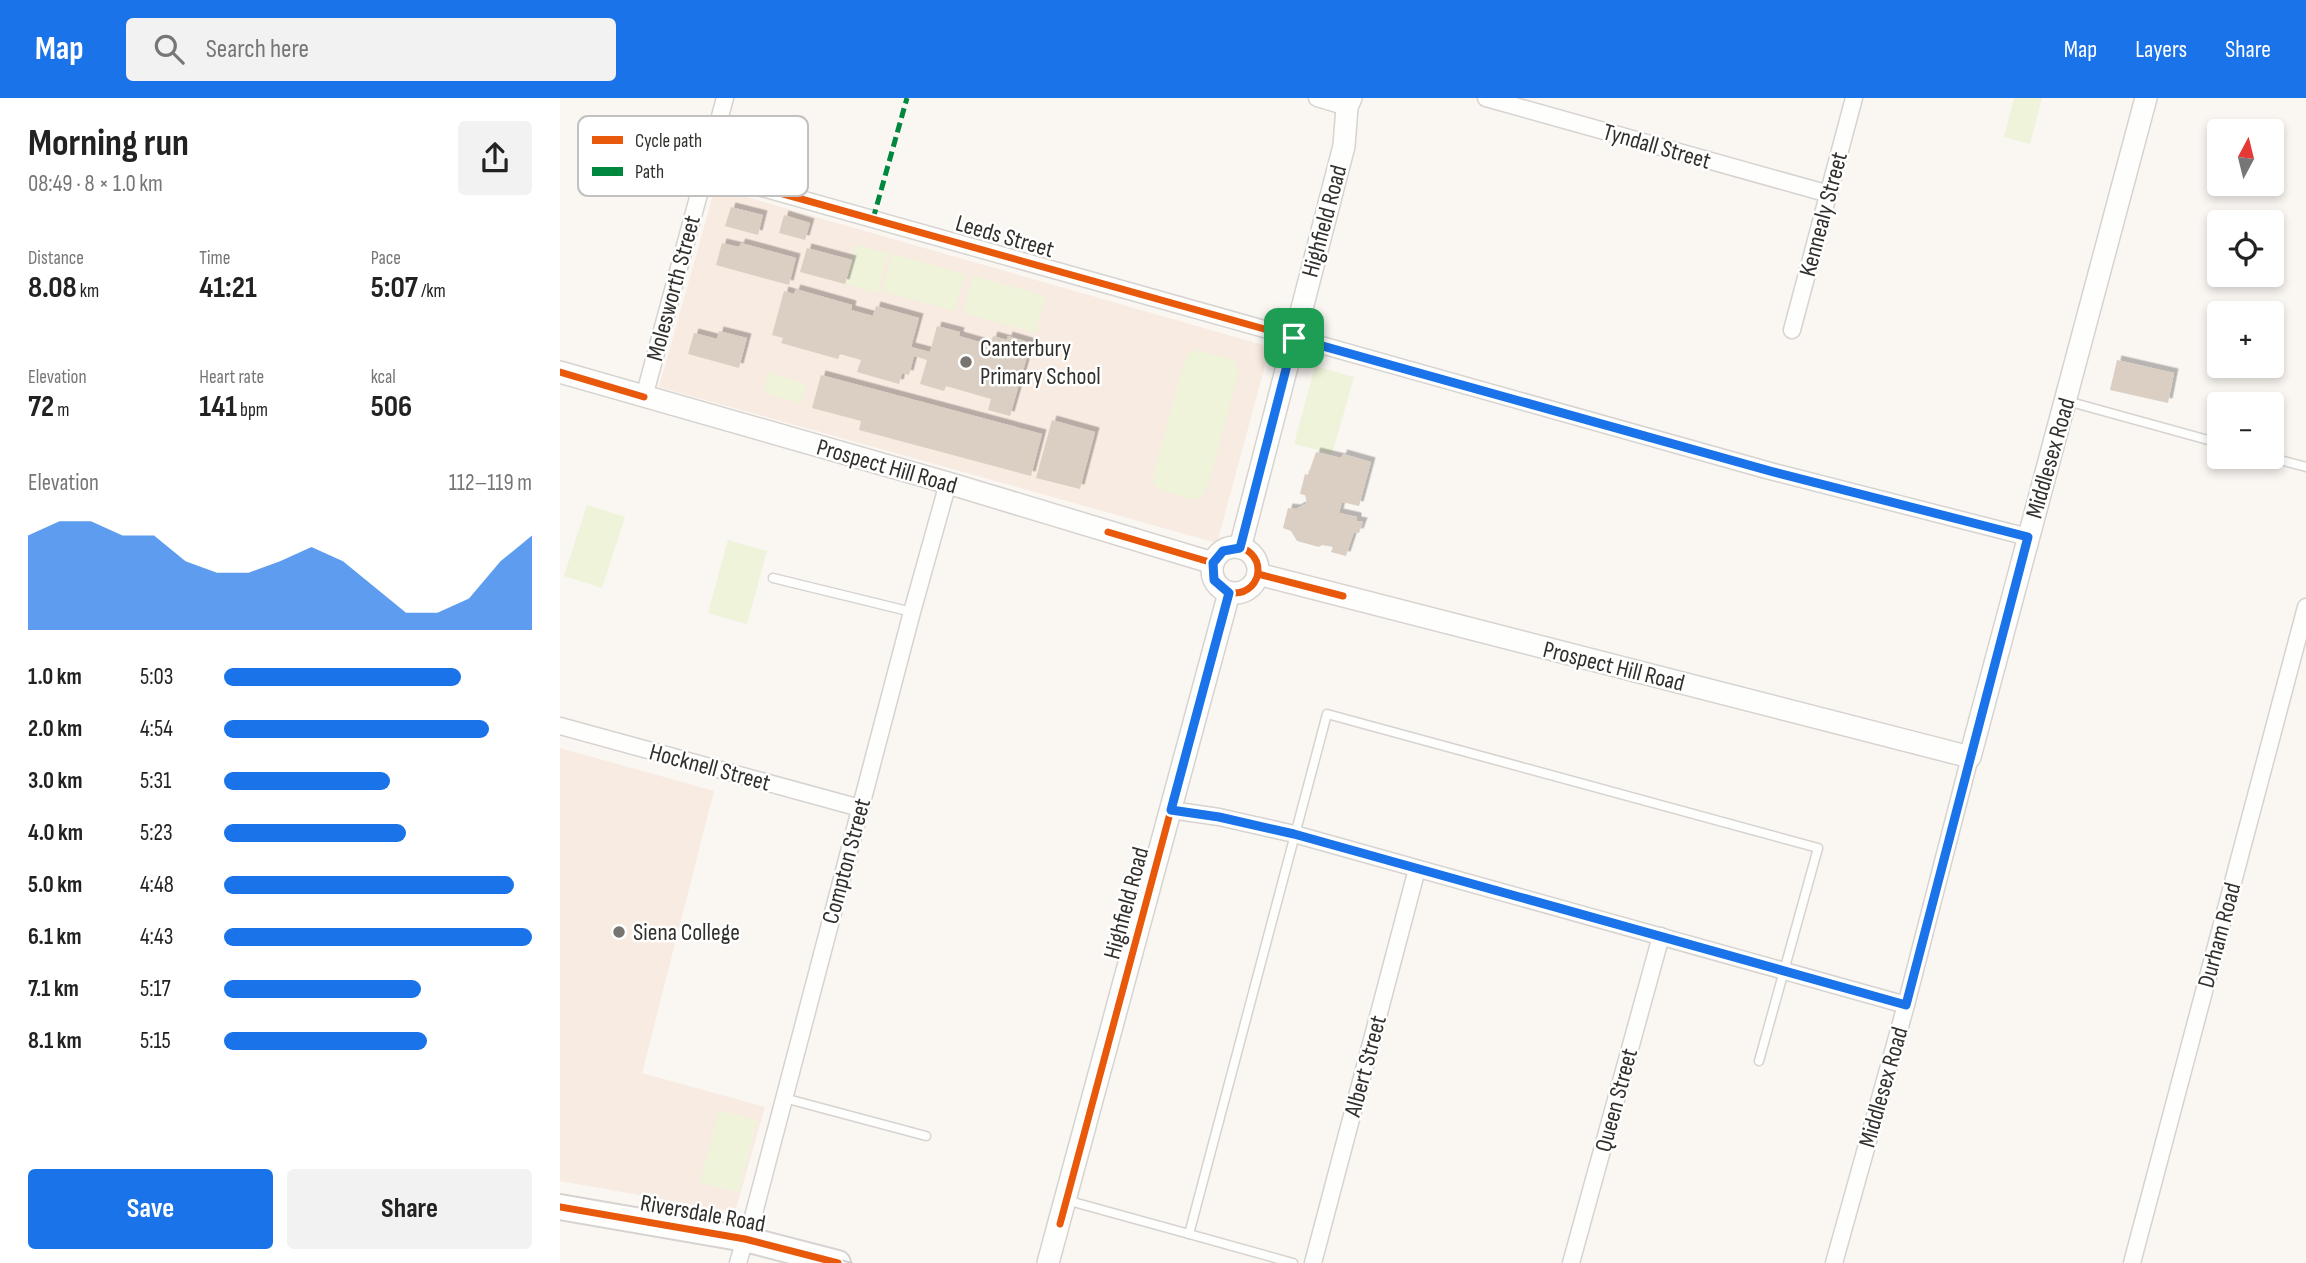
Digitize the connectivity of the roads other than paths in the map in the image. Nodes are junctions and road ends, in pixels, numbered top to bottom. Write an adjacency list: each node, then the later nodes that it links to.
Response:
1 (725, 98): 7 (street, Molesworth Street)
2 (1317, 98): 6 (street)
3 (1486, 98): 8 (street, Tyndall Street)
4 (1854, 98): 8 (street, Kennealy Street)
5 (2146, 98): 15 (street, Middlesex Road)
6 (1349, 102): 12 (street, Highfield Road)
7 (720, 116)
8 (1829, 194): 11 (street, Kennealy Street)
9 (698, 196): 14 (street, Molesworth Street)
10 (790, 196): 12 (street, Leeds Street)
11 (1792, 330)
12 (1294, 338): 20 (street, Leeds Street); 21 (street, Highfield Road)
13 (560, 372): 14 (street, Prospect Hill Road)
14 (644, 397): 19 (street, Prospect Hill Road)
15 (2067, 401): 16 (lane); 20 (street, Middlesex Road)
16 (2207, 440)
17 (2284, 461): 18 (lane)
18 (2306, 467)
19 (948, 483): 22 (street, Prospect Hill Road); 27 (street, Compton Street)
20 (2028, 537): 29 (street, Middlesex Road)
21 (1240, 548): 22 (street); 23 (street)
22 (1213, 563): 25 (street)
23 (1258, 573): 25 (street); 29 (street, Prospect Hill Road)
24 (773, 578): 27 (lane)
25 (1229, 593): 31 (street, Highfield Road)
26 (2306, 607): 51 (street, Durham Road)
27 (912, 612): 30 (street, Compton Street)
28 (560, 726): 30 (street, Hocknell Street)
29 (1970, 757): 36 (street, Middlesex Road)
30 (860, 808): 38 (street, Compton Street)
31 (1171, 810): 32 (street); 40 (street, Highfield Road)
32 (1294, 834): 33 (street); 35 (lane); 42 (lane)
33 (1417, 869): 34 (street); 48 (street, Albert Street)
34 (1661, 936): 35 (street); 49 (street, Queen Street)
35 (1785, 972): 36 (street); 37 (lane)
36 (1906, 1005): 50 (street, Middlesex Road)
37 (1759, 1060)
38 (784, 1098): 39 (lane); 43 (street, Compton Street)
39 (926, 1136)
40 (1066, 1200): 42 (lane); 46 (street, Highfield Road)
41 (560, 1207): 43 (main road, Riversdale Road)
42 (1189, 1234): 47 (lane)
43 (745, 1239): 44 (street, Compton Street); 45 (main road, Riversdale Road)
44 (738, 1263)
45 (838, 1263)
46 (1048, 1263)
47 (1293, 1263)
48 (1313, 1263)
49 (1571, 1263)
50 (1834, 1263)
51 (2132, 1263)

